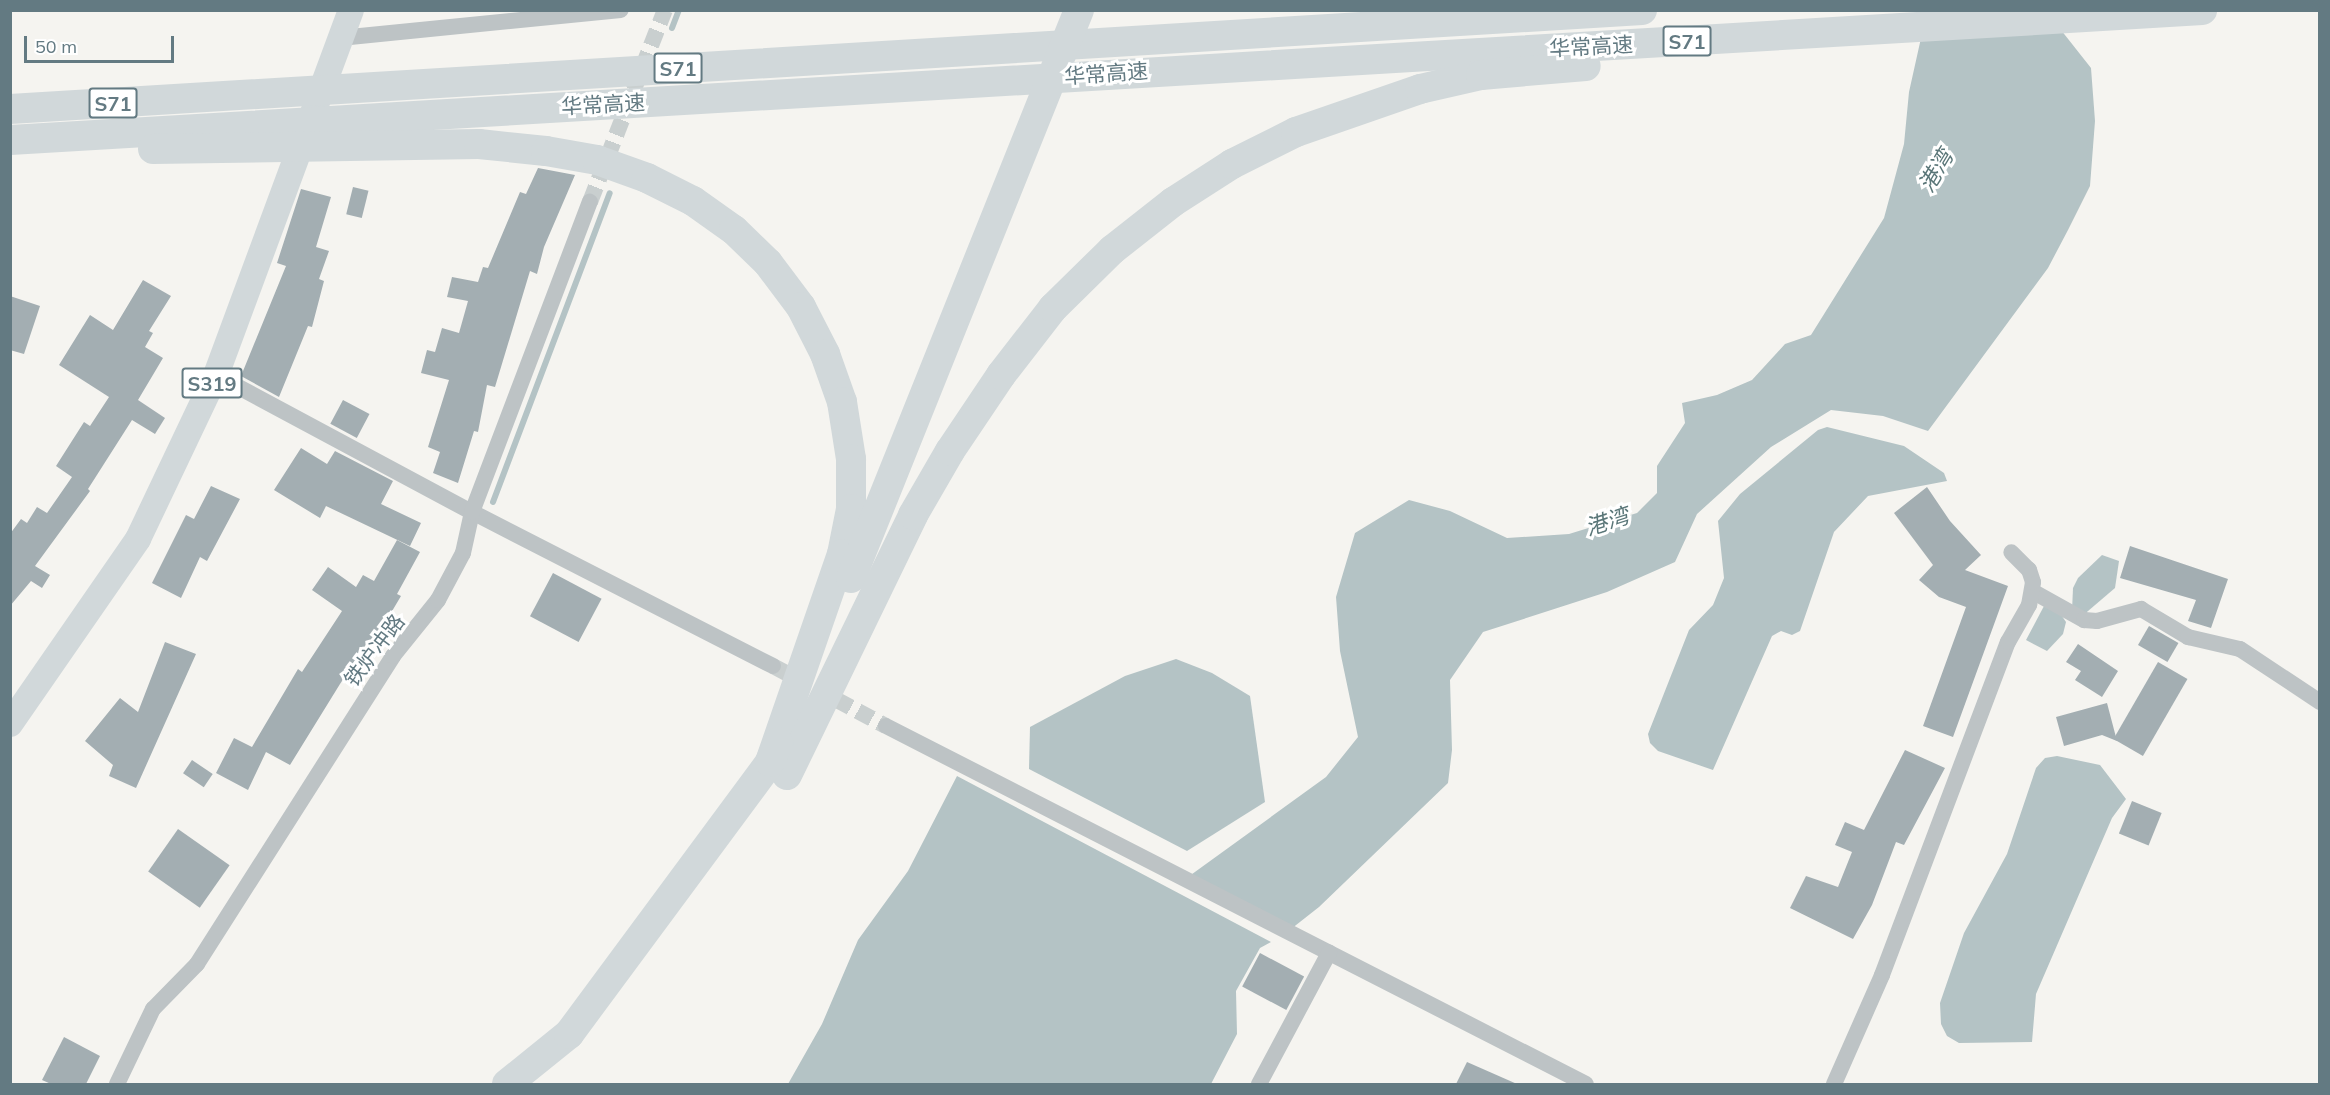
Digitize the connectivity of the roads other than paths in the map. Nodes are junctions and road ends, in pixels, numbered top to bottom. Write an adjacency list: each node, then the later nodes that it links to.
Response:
1 (351, 10): 10 (main road, S319)
2 (621, 10): 10 (street)
3 (1079, 10): 23 (highway)
4 (1098, 10): 23 (highway)
5 (1345, 10): 9 (highway)
6 (1642, 10): 9 (highway, 华常高速 / S71)
7 (2202, 10): 12 (highway, 华常高速 / S71)
8 (2207, 10): 23 (highway)
9 (1184, 30): 11 (highway, 华常高速 / S71)
10 (340, 38): 15 (main road, S319)
11 (10, 109)
12 (202, 140): 13 (highway); 23 (highway)
13 (10, 142)
14 (590, 202): 16 (street, 铁炉冲路)
15 (216, 375): 16 (street); 21 (main road, S319)
16 (472, 512): 19 (street); 25 (street, 铁炉冲路)
17 (2011, 552): 18 (street)
18 (2032, 591): 20 (street); 30 (street)
19 (773, 666)
20 (2319, 702)
21 (10, 724)
22 (886, 726): 24 (street)
23 (778, 768): 26 (highway); 27 (highway)
24 (1329, 953): 28 (street); 29 (street)
25 (117, 1084)
26 (507, 1084)
27 (535, 1084)
28 (1259, 1084)
29 (1586, 1084)
30 (1834, 1084)

